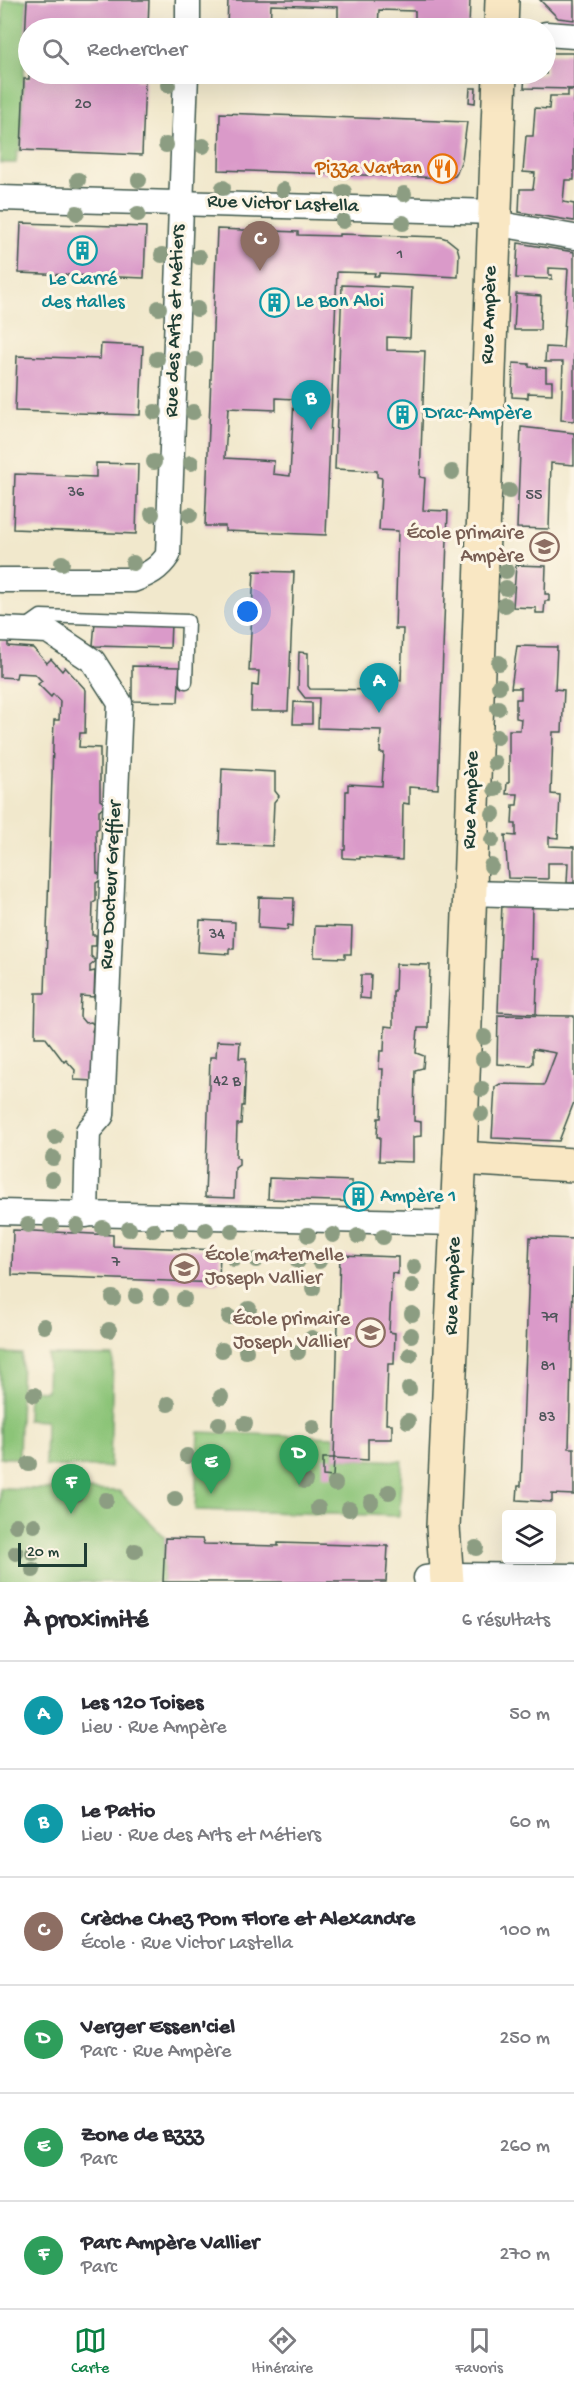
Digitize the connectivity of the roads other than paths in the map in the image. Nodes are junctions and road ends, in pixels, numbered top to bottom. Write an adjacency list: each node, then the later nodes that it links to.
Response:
1 (188, 0): 3 (street)
2 (502, 0): 4 (street)
3 (188, 18)
4 (501, 18)
5 (556, 35): 6 (street)
6 (574, 36)
7 (186, 84): 10 (street, Rue des Arts et Métiers)
8 (500, 84): 11 (street, Rue Ampère)
9 (0, 198): 10 (street, Rue Victor Lastella)
10 (181, 203): 11 (street, Rue Victor Lastella); 13 (street, Rue des Arts et Métiers)
11 (494, 217): 12 (street, Rue Victor Lastella); 16 (street, Rue Ampère)
12 (574, 237)
13 (0, 580)
14 (10, 630): 15 (lane); 21 (street, Rue Docteur Greffier)
15 (186, 682)
16 (469, 893): 17 (street); 18 (street, Rue Ampère)
17 (574, 896)
18 (460, 1158): 19 (street); 22 (street, Rue Ampère)
19 (574, 1165)
20 (0, 1212): 21 (street)
21 (86, 1215): 22 (street)
22 (456, 1223): 24 (street, Rue Ampère)
23 (574, 1576): 24 (street)
24 (437, 1579)

